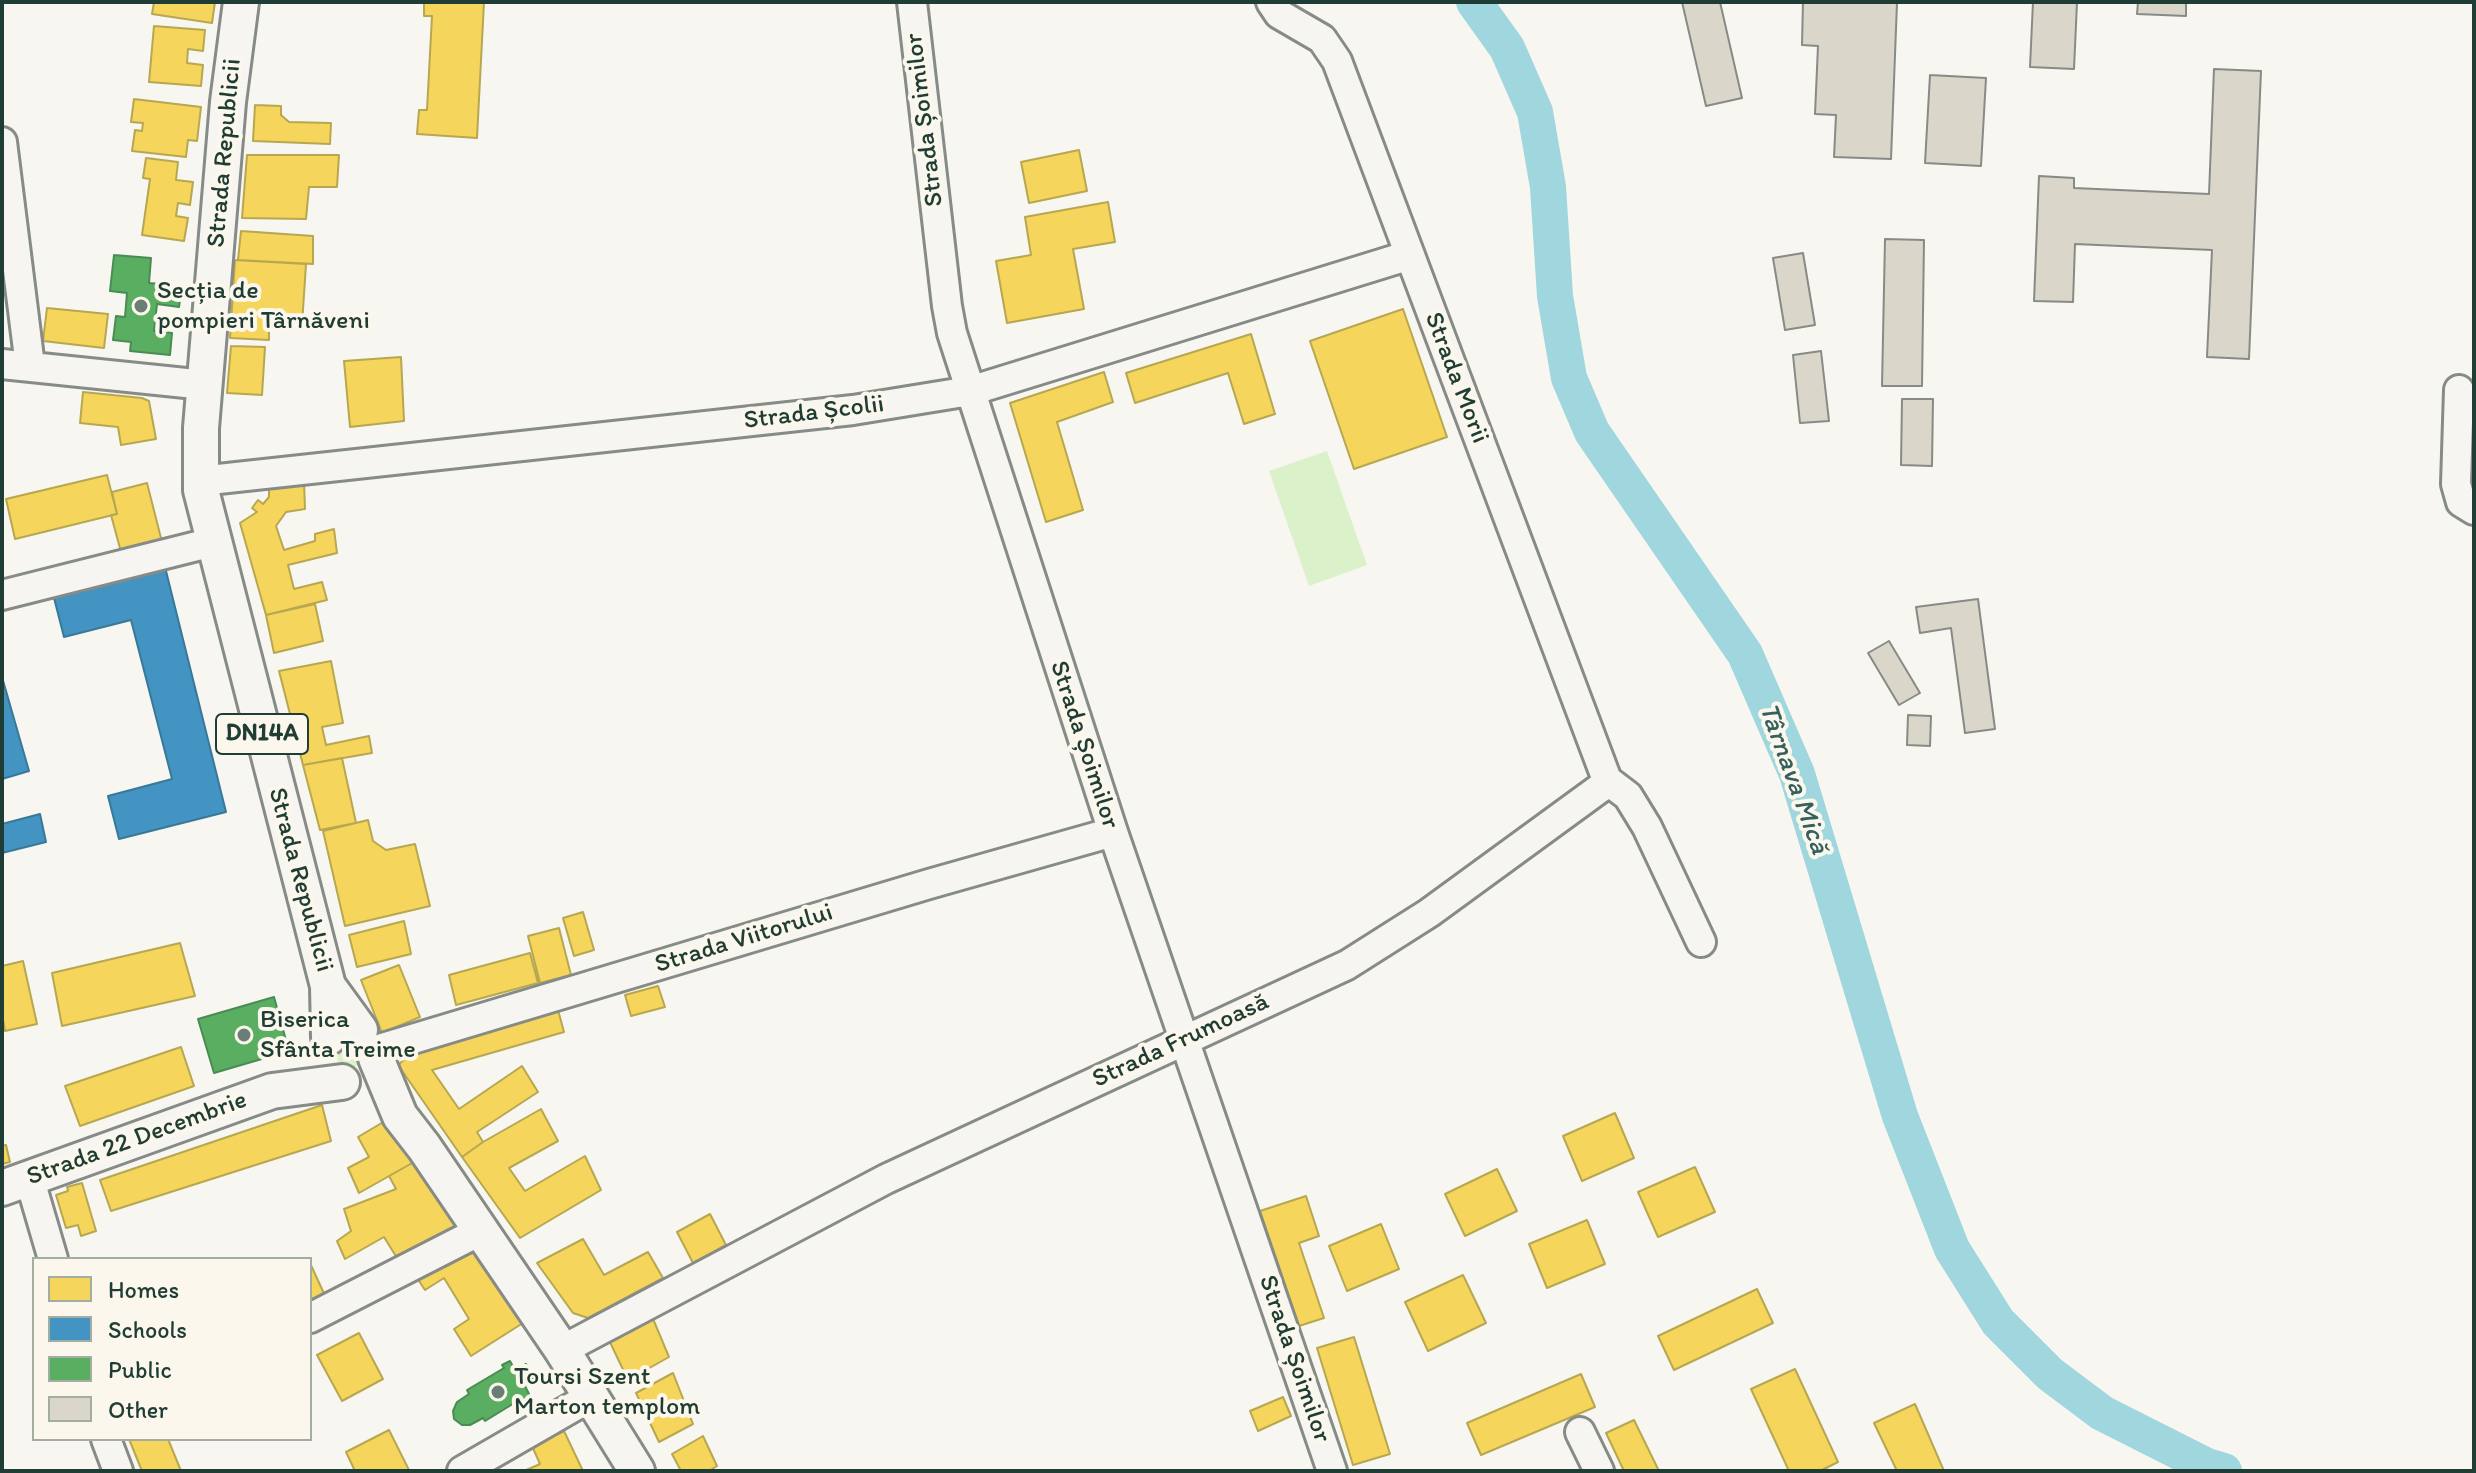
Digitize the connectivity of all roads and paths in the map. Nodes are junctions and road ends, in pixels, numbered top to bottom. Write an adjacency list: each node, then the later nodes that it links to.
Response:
1 (241, 2): 7 (main road, Strada Republicii / DN14A)
2 (912, 2): 9 (street, Strada Șoimilor)
3 (1271, 2): 5 (street, Strada Morii)
4 (2, 142): 6 (street)
5 (1410, 255): 9 (street, Strada Școlii); 14 (street, Strada Morii)
6 (16, 365): 7 (street)
7 (205, 385): 10 (main road, Strada Republicii / DN14A)
8 (2459, 390): 11 (street)
9 (970, 391): 10 (street, Strada Școlii); 15 (street, Strada Șoimilor)
10 (200, 481): 12 (main road, Strada Republicii / DN14A)
11 (2474, 510)
12 (213, 542): 13 (street); 18 (main road, Strada Republicii / DN14A)
13 (2, 595)
14 (1607, 780): 16 (street); 17 (street, Strada Frumoasă)
15 (1113, 832): 17 (street, Strada Șoimilor); 18 (street, Strada Viitorului)
16 (1701, 942)
17 (1183, 1039): 26 (street, Strada Frumoasă); 30 (street, Strada Șoimilor)
18 (352, 1046): 19 (main road); 20 (main road, Strada 22 Decembrie); 21 (main road, Strada Republicii)
19 (347, 1082): 20 (main road, Strada 22 Decembrie); 21 (main road, Strada Republicii)
20 (272, 1091): 22 (main road, Strada 22 Decembrie)
21 (400, 1116): 23 (main road, Strada Republicii)
22 (15, 1182): 24 (street)
23 (480, 1231): 25 (street); 26 (main road, Strada Republicii)
24 (52, 1257)
25 (312, 1317)
26 (562, 1350): 27 (main road, Strada Republicii)
27 (592, 1396): 32 (street); 33 (main road, Strada Republicii)
28 (1580, 1432): 34 (street)
29 (107, 1441): 31 (street)
30 (1328, 1469)
31 (118, 1471)
32 (462, 1471)
33 (637, 1471)
34 (1599, 1471)

